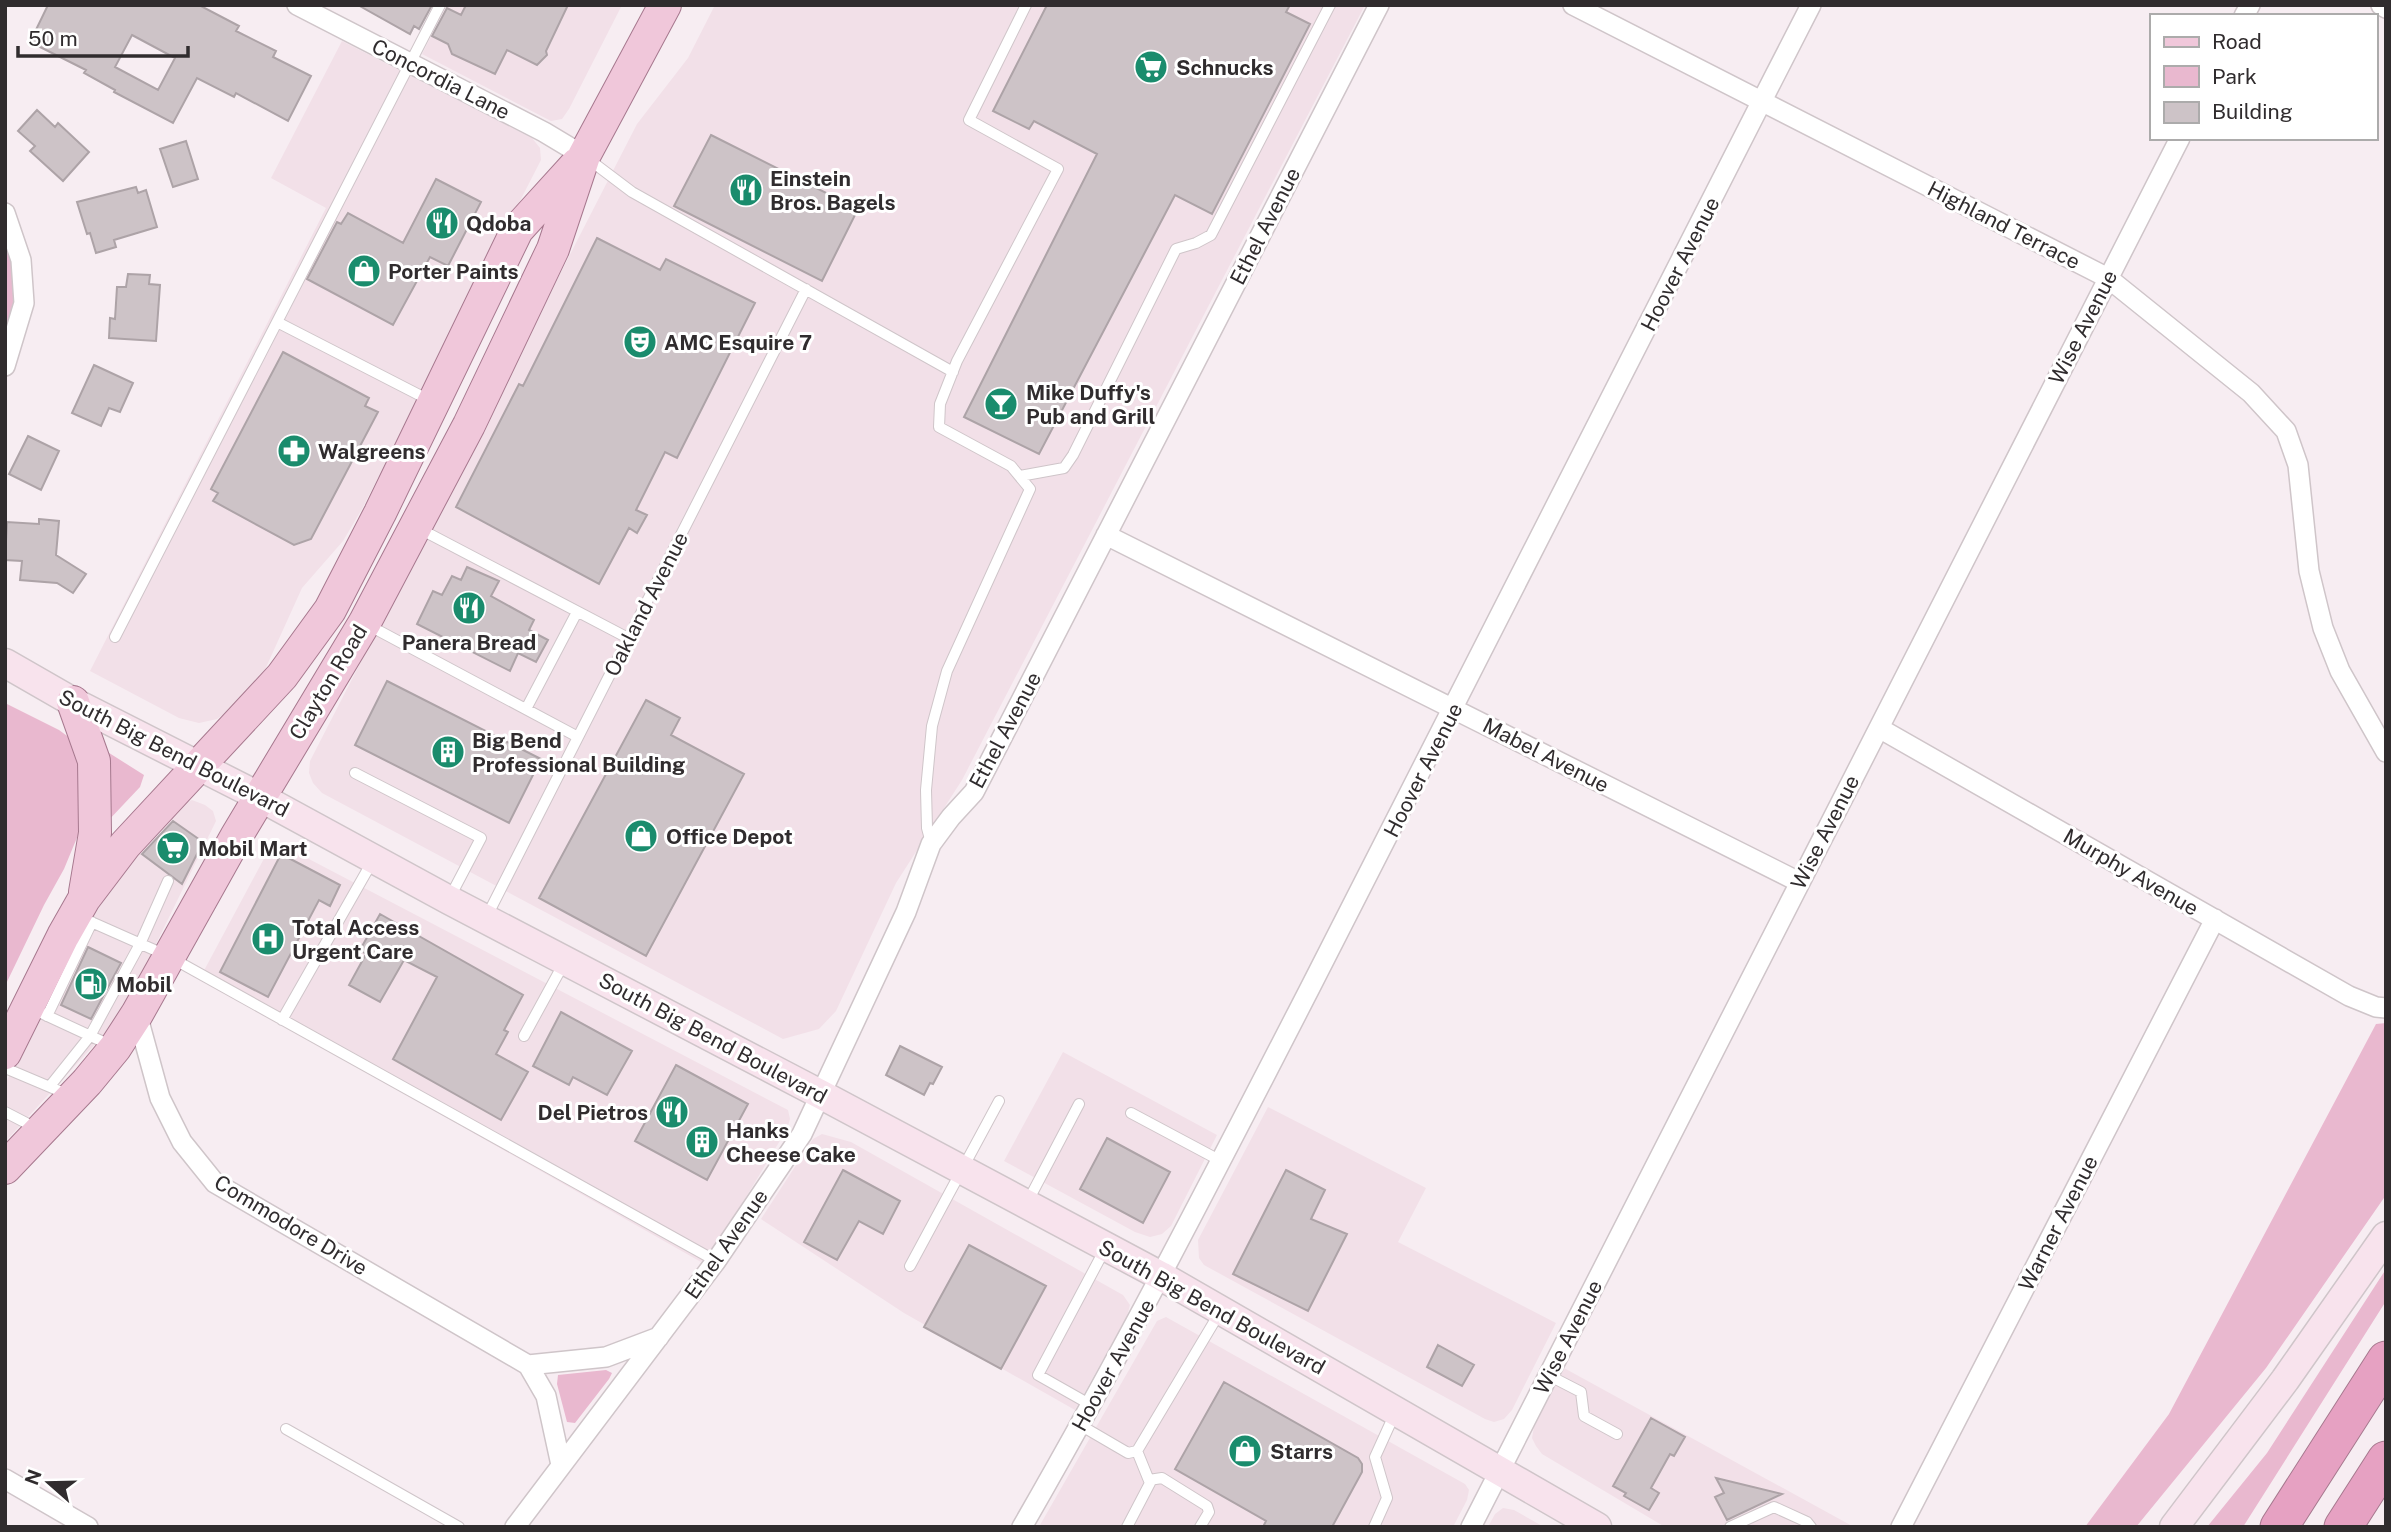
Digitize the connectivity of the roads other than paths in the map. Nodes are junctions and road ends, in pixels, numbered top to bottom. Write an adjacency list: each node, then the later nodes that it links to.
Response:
1 (297, 5): 9 (street, Concordia Lane)
2 (440, 5): 9 (lane)
3 (665, 5): 12 (main road, Clayton Road)
4 (1026, 5): 18 (lane)
5 (1330, 5): 20 (lane)
6 (1379, 5): 22 (street, Ethel Avenue)
7 (1811, 5): 10 (street, Hoover Avenue)
8 (1581, 7): 10 (street, Highland Terrace)
9 (410, 63): 12 (street, Concordia Lane); 16 (lane)
10 (1762, 101): 14 (street, Highland Terrace); 30 (street, Hoover Avenue)
11 (2179, 140): 14 (street, Wise Avenue)
12 (584, 156): 15 (lane); 19 (main road, Clayton Road); 21 (main road, Clayton Road)
13 (5, 213): 17 (street)
14 (2108, 278): 31 (street, Wise Avenue); 33 (street, Highland Terrace)
15 (806, 289): 18 (lane); 26 (lane, Oakland Avenue)
16 (277, 322): 19 (lane); 25 (lane)
17 (5, 366)
18 (953, 372): 20 (lane)
19 (433, 401): 34 (main road, Clayton Road)
20 (1020, 477): 37 (lane)
21 (414, 526): 23 (lane); 24 (main road, Clayton Road)
22 (1106, 535): 30 (street, Mabel Avenue); 37 (street, Ethel Avenue)
23 (577, 612): 26 (lane); 29 (lane)
24 (365, 622): 29 (lane); 36 (main road, Clayton Road)
25 (115, 637)
26 (628, 638): 32 (lane, Oakland Avenue)
27 (5, 663): 28 (main road, South Big Bend Boulevard)
28 (73, 702): 34 (main road, South Big Bend Boulevard); 42 (main road)
29 (526, 709): 32 (lane)
30 (1455, 709): 40 (street, Mabel Avenue); 62 (street, Hoover Avenue)
31 (1879, 728): 40 (street, Wise Avenue); 44 (street, Murphy Avenue)
32 (578, 737): 43 (lane, Oakland Avenue)
33 (2386, 752)
34 (199, 766): 36 (main road, South Big Bend Boulevard); 42 (main road, Clayton Road)
35 (355, 773): 41 (lane)
36 (260, 797): 38 (main road, South Big Bend Boulevard); 45 (main road, Clayton Road)
37 (931, 844): 56 (street, Ethel Avenue)
38 (373, 859): 41 (main road, South Big Bend Boulevard); 50 (lane)
39 (168, 881): 45 (lane)
40 (1799, 882): 75 (street, Wise Avenue)
41 (449, 900): 43 (main road, South Big Bend Boulevard)
42 (84, 912): 45 (lane); 48 (main road, Clayton Road)
43 (486, 918): 46 (main road, South Big Bend Boulevard)
44 (2215, 919): 47 (street, Murphy Avenue); 98 (street, Warner Avenue)
45 (154, 950): 49 (main road, Clayton Road); 50 (lane); 52 (lane)
46 (566, 960): 51 (lane); 56 (main road, South Big Bend Boulevard)
47 (2386, 1008)
48 (38, 1011): 52 (lane); 53 (main road, Clayton Road)
49 (137, 1014): 52 (main road, Clayton Road); 74 (street, Commodore Drive)
50 (282, 1020): 68 (lane)
51 (524, 1037)
52 (103, 1042): 55 (main road, Clayton Road)
53 (5, 1054)
54 (5, 1068): 55 (lane)
55 (62, 1091): 61 (main road, Clayton Road)
56 (820, 1094): 64 (main road, South Big Bend Boulevard); 68 (street, Ethel Avenue)
57 (999, 1101): 64 (lane)
58 (1079, 1104): 65 (lane)
59 (5, 1112): 61 (lane)
60 (1131, 1113): 62 (lane)
61 (41, 1131): 63 (main road, Clayton Road)
62 (1221, 1161): 70 (street, Hoover Avenue)
63 (5, 1168)
64 (963, 1171): 65 (main road, South Big Bend Boulevard); 69 (lane)
65 (1026, 1204): 67 (main road, South Big Bend Boulevard)
66 (2386, 1236): 99 (main road)
67 (1106, 1247): 70 (main road, South Big Bend Boulevard); 76 (lane)
68 (716, 1261): 72 (street, Ethel Avenue)
69 (910, 1266)
70 (1161, 1276): 71 (main road, South Big Bend Boulevard); 76 (street, Hoover Avenue)
71 (1221, 1312): 77 (main road, South Big Bend Boulevard); 81 (lane)
72 (659, 1337): 74 (street); 83 (street, Ethel Avenue)
73 (2386, 1360): 100 (highway)
74 (528, 1365): 83 (street, Commodore Drive)
75 (1548, 1375): 80 (lane); 84 (street, Wise Avenue)
76 (1091, 1405): 78 (street, Hoover Avenue)
77 (1396, 1410): 84 (main road, South Big Bend Boulevard); 94 (lane)
78 (1080, 1425): 81 (lane); 91 (street, Hoover Avenue)
79 (286, 1429): 89 (lane)
80 (1617, 1434)
81 (1137, 1451): 86 (lane)
82 (2386, 1460): 101 (highway)
83 (561, 1465): 90 (street, Ethel Avenue)
84 (1500, 1469): 87 (street, Wise Avenue); 95 (main road, South Big Bend Boulevard)
85 (5, 1479): 88 (street)
86 (1149, 1480): 92 (lane); 93 (lane)
87 (1474, 1525)
88 (88, 1527)
89 (459, 1527)
90 (515, 1527)
91 (1022, 1527)
92 (1127, 1527)
93 (1200, 1527)
94 (1374, 1527)
95 (1597, 1527)
96 (1730, 1527): 97 (lane)
97 (1811, 1527)
98 (1900, 1527)
99 (2174, 1527)
100 (2279, 1527)
101 (2343, 1527)

